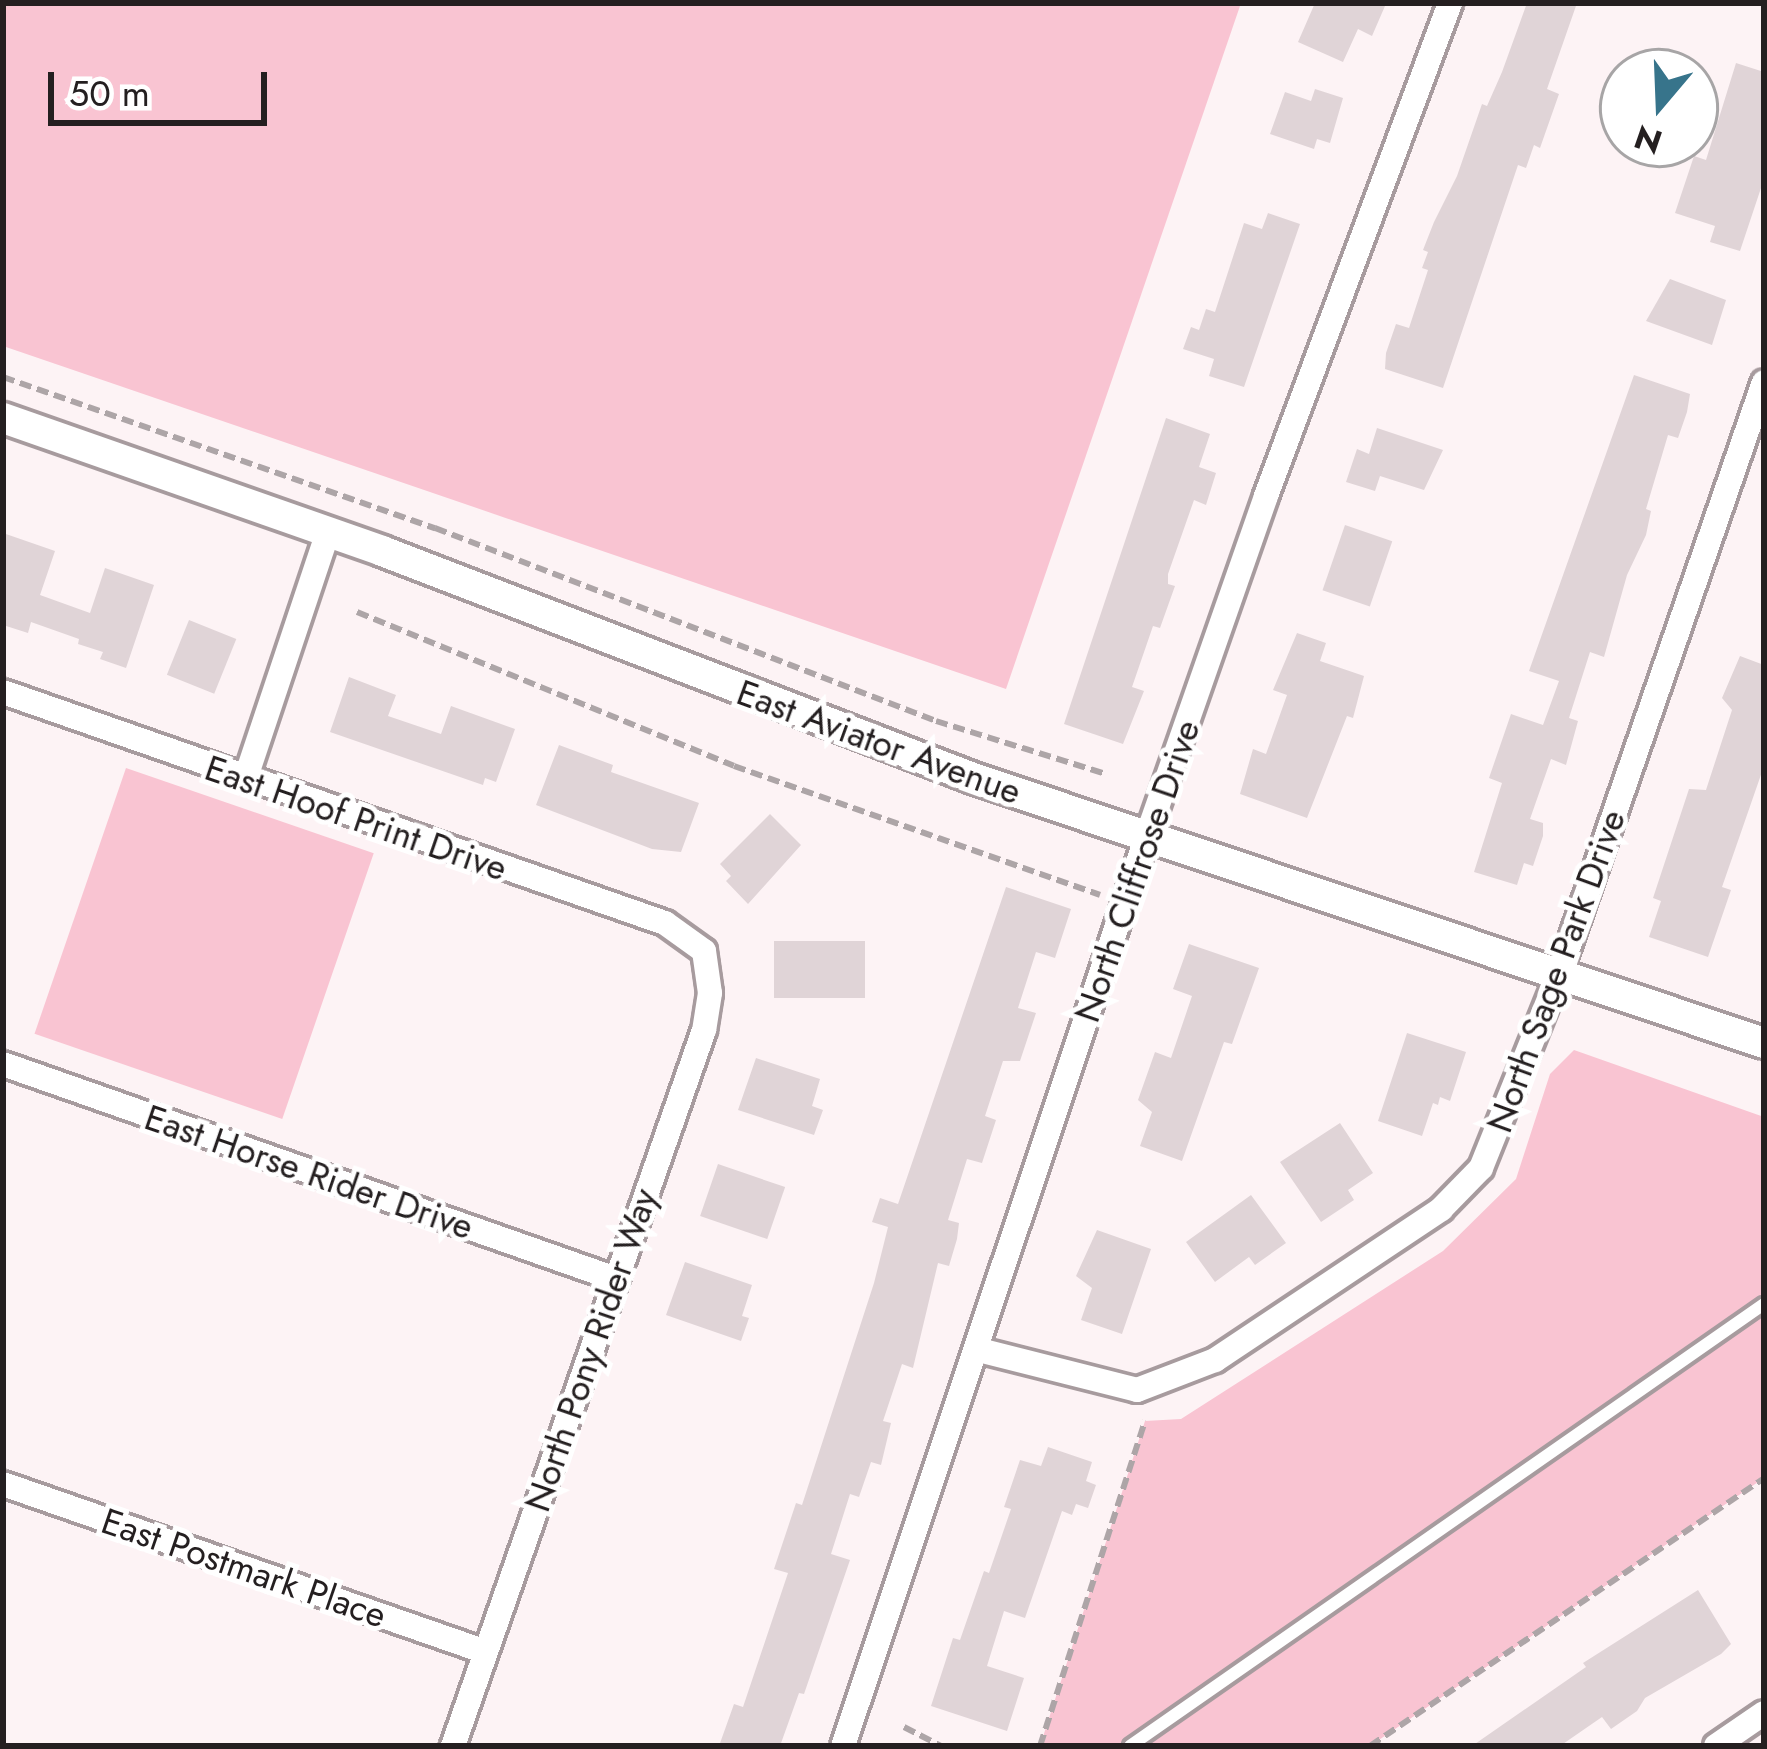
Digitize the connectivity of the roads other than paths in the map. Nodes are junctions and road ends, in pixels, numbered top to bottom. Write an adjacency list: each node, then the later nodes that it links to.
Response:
1 (1450, 3): 7 (street, North Cliffrose Drive)
2 (1764, 382): 9 (street, North Sage Park Drive)
3 (3, 418): 4 (street, East Aviator Avenue)
4 (328, 532): 6 (street); 7 (street, East Aviator Avenue)
5 (3, 692): 6 (street, East Hoof Print Drive)
6 (245, 780): 8 (street, East Hoof Print Drive)
7 (1147, 836): 9 (street, East Aviator Avenue); 14 (street, North Cliffrose Drive)
8 (704, 951): 12 (street, North Pony Rider Way)
9 (1559, 974): 10 (street, East Aviator Avenue); 14 (street, North Sage Park Drive)
10 (1764, 1043)
11 (3, 1064): 12 (street, East Horse Rider Drive)
12 (616, 1279): 16 (street, North Pony Rider Way)
13 (1764, 1304): 20 (lane)
14 (979, 1350): 19 (street, North Cliffrose Drive)
15 (3, 1484): 16 (street, East Postmark Place)
16 (486, 1652): 18 (street, North Pony Rider Way)
17 (1764, 1713): 21 (street)
18 (453, 1746)
19 (843, 1746)
20 (1130, 1746)
21 (1716, 1746)

